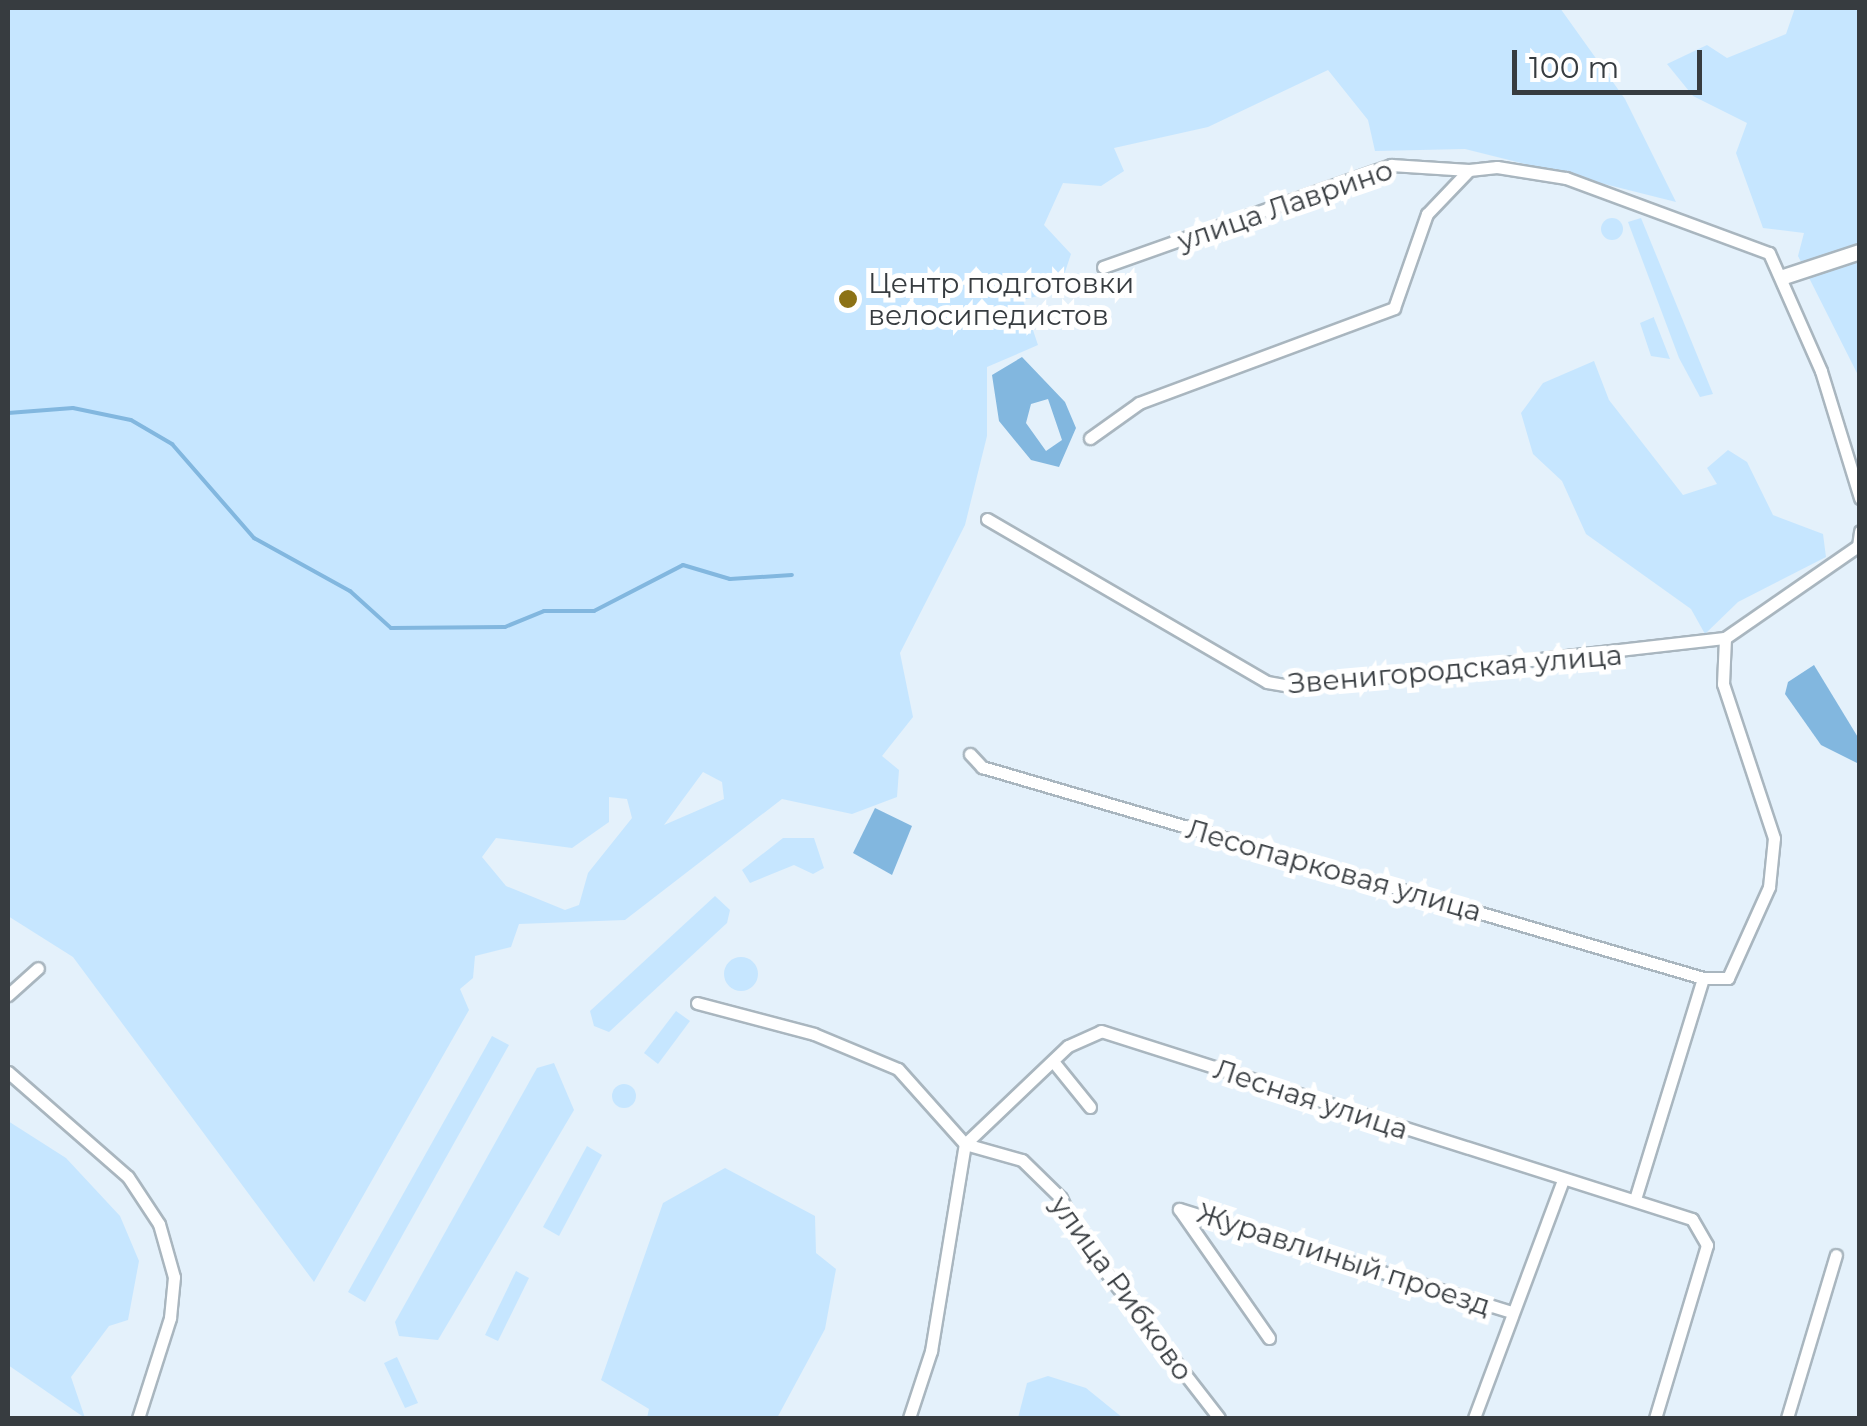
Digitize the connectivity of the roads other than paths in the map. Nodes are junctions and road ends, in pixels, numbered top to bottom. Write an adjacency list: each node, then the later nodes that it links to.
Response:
1 (1470, 170): 3 (street, улица Лаврино); 4 (street, улица Лаврино); 5 (street)
2 (1860, 252): 4 (street)
3 (1103, 267)
4 (1784, 277): 6 (street)
5 (1090, 438)
6 (1860, 498)
7 (987, 519): 10 (street, Звенигородская улица)
8 (1860, 530): 9 (street)
9 (1859, 547): 10 (street)
10 (1726, 638): 13 (street)
11 (970, 754): 13 (street, Лесопарковая улица)
12 (38, 968): 14 (street)
13 (1703, 978): 21 (street)
14 (8, 996)
15 (697, 1003): 19 (street)
16 (1056, 1065): 18 (street); 19 (street, Лесная улица); 20 (street, Лесная улица)
17 (8, 1072): 25 (street)
18 (1090, 1107)
19 (965, 1144): 26 (street); 27 (street, улица Рибково)
20 (1563, 1180): 21 (street, Лесная улица); 23 (street)
21 (1636, 1196): 29 (street, Лесная улица)
22 (1836, 1255): 30 (street)
23 (1508, 1311): 24 (street, Журавлиный проезд); 28 (street)
24 (1269, 1338)
25 (138, 1418)
26 (909, 1418)
27 (1219, 1418)
28 (1474, 1418)
29 (1655, 1418)
30 (1786, 1418)

